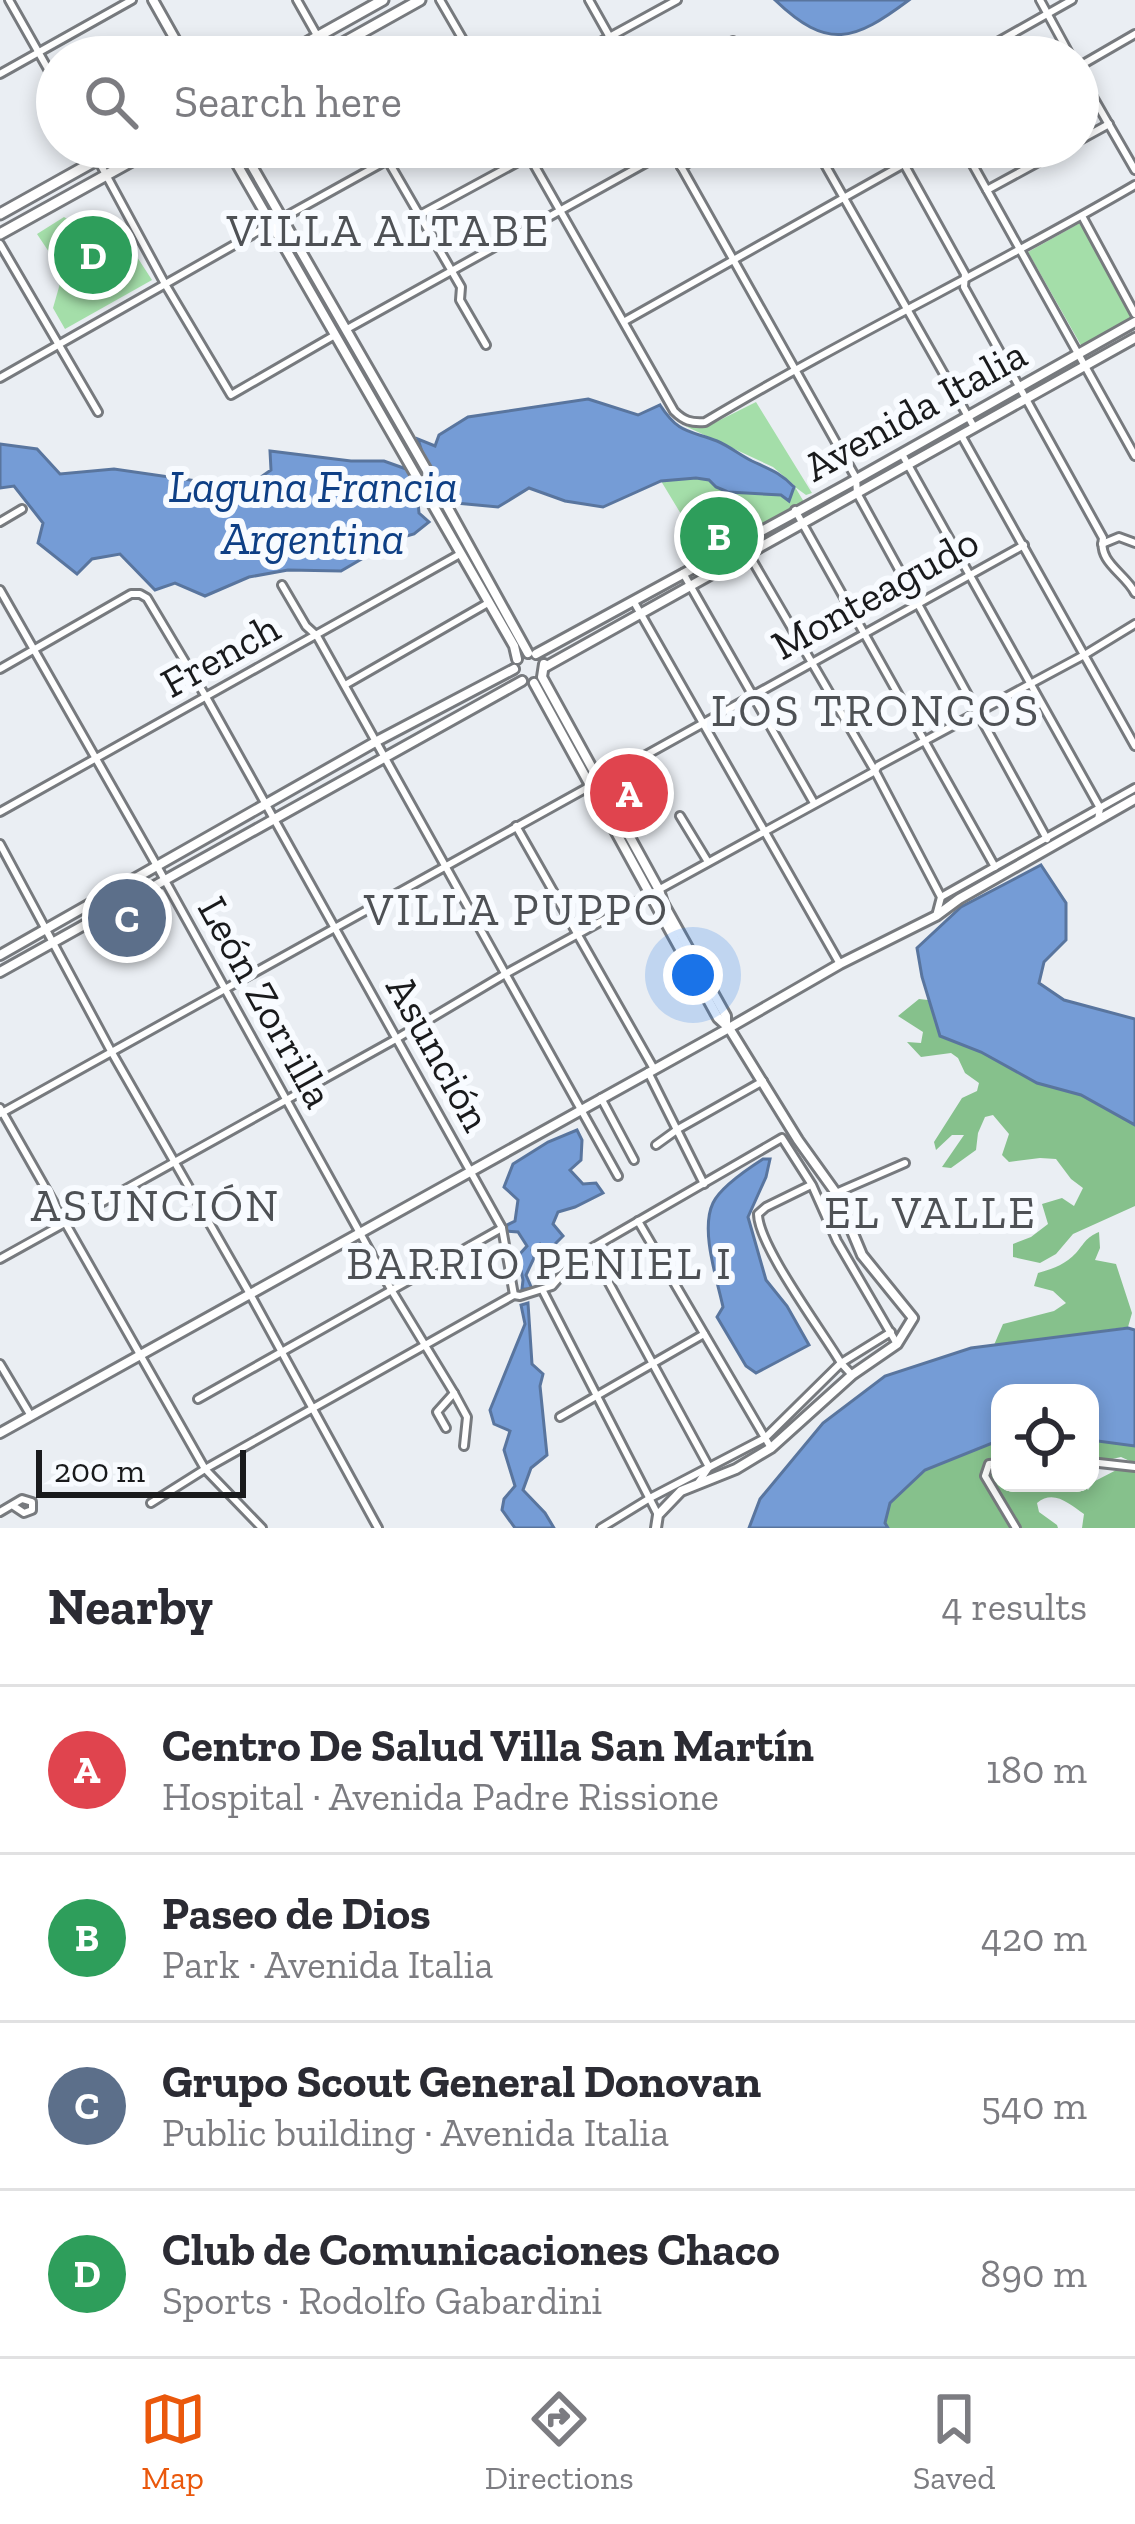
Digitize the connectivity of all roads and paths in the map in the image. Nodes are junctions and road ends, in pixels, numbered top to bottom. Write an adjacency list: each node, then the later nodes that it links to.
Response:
1 (8, 0): 24 (street)
2 (133, 0): 14 (street)
3 (153, 0): 15 (main road)
4 (297, 0): 16 (street)
5 (383, 0): 17 (main road)
6 (420, 0): 18 (main road)
7 (440, 0): 19 (street)
8 (589, 0): 20 (street)
9 (677, 0): 21 (street)
10 (1040, 0): 12 (street)
11 (1072, 0): 12 (street)
12 (1048, 14): 22 (street); 23 (street)
13 (1135, 34): 26 (street)
14 (69, 36)
15 (173, 36)
16 (316, 36)
17 (319, 36)
18 (361, 36)
19 (461, 36)
20 (608, 36)
21 (611, 36)
22 (1009, 36)
23 (1060, 36)
24 (36, 48)
25 (36, 55): 27 (street)
26 (1099, 56)
27 (0, 74)
28 (1099, 108): 29 (street)
29 (1108, 124): 30 (street); 47 (street)
30 (1099, 129)
31 (83, 168): 53 (main road)
32 (102, 168): 48 (street)
33 (120, 168): 48 (main road)
34 (241, 168): 56 (main road)
35 (251, 168): 56 (main road)
36 (373, 168): 56 (street)
37 (392, 168): 54 (street)
38 (508, 168): 54 (street)
39 (537, 168): 52 (street)
40 (636, 168): 52 (street)
41 (682, 168): 60 (street)
42 (827, 168): 51 (street)
43 (897, 168): 51 (street)
44 (906, 168): 62 (street)
45 (975, 168): 50 (street)
46 (1027, 168): 50 (street)
47 (1135, 170)
48 (106, 176): 57 (main road); 63 (street)
49 (1135, 185): 55 (street)
50 (987, 190): 59 (street)
51 (843, 198): 60 (street); 64 (street)
52 (561, 211): 61 (street); 66 (street)
53 (0, 214)
54 (420, 215): 61 (street)
55 (1082, 216): 59 (street); 65 (street)
56 (276, 222): 63 (street); 67 (main road); 68 (main road)
57 (0, 234)
58 (0, 244): 70 (street)
59 (1022, 250): 62 (street); 72 (street)
60 (734, 260): 66 (street); 74 (street)
61 (450, 270): 67 (street); 71 (street)
62 (964, 281): 64 (street); 76 (street)
63 (165, 284): 68 (street); 70 (street)
64 (908, 310): 74 (street); 79 (street)
65 (1135, 318): 72 (main road, Avenida Italia)
66 (625, 321): 74 (street)
67 (345, 330): 68 (street); 96 (main road)
68 (334, 336): 96 (main road)
69 (1135, 338): 73 (main road, Avenida Italia)
70 (57, 345): 75 (street); 78 (street)
71 (486, 345)
72 (1079, 353): 73 (street); 76 (main road, Avenida Italia)
73 (1084, 366): 77 (main road, Avenida Italia); 84 (street)
74 (796, 369): 86 (street)
75 (0, 378)
76 (1019, 386): 77 (street); 79 (main road, Avenida Italia)
77 (1027, 399): 81 (main road, Avenida Italia); 94 (street)
78 (98, 412)
79 (968, 415): 80 (main road, Avenida Italia); 81 (street)
80 (954, 422): 82 (street); 83 (main road, Avenida Italia)
81 (974, 427): 82 (main road, Avenida Italia)
82 (961, 435): 85 (main road, Avenida Italia); 95 (street)
83 (902, 454): 85 (street); 86 (main road, Avenida Italia)
84 (1135, 456)
85 (907, 464): 87 (main road, Avenida Italia); 99 (street)
86 (856, 478): 87 (street); 89 (main road, Avenida Italia)
87 (856, 493): 91 (main road, Avenida Italia); 106 (street)
88 (22, 509): 90 (street)
89 (795, 510): 91 (street); 92 (main road, Avenida Italia)
90 (0, 522)
91 (802, 524): 97 (main road, Avenida Italia); 109 (street)
92 (741, 541): 97 (street); 98 (main road, Avenida Italia)
93 (1135, 543): 94 (street)
94 (1102, 544): 103 (street)
95 (1024, 545): 99 (street, Monteagudo); 113 (street)
96 (464, 551): 104 (main road); 110 (street, French)
97 (747, 552): 100 (main road, Avenida Italia); 114 (street)
98 (683, 573): 100 (street); 105 (main road, Avenida Italia)
99 (969, 574): 106 (street, Monteagudo); 119 (street)
100 (690, 584): 107 (main road, Avenida Italia); 121 (street)
101 (282, 585): 110 (street)
102 (0, 590): 111 (street, León Zorrilla)
103 (1135, 593)
104 (493, 600): 112 (main road); 115 (main road); 120 (street)
105 (633, 601): 107 (street); 112 (main road, Avenida Italia)
106 (918, 603): 109 (street, Monteagudo); 123 (street)
107 (640, 611): 117 (main road, Avenida Italia); 124 (street)
108 (1135, 624): 113 (street)
109 (865, 633): 114 (street, Monteagudo); 125 (street)
110 (317, 636): 120 (street); 122 (street, French)
111 (35, 649): 116 (street); 122 (street, Asunción); 129 (street, León Zorrilla)
112 (532, 654): 115 (main road, Avenida Italia); 117 (main road)
113 (1086, 654): 119 (street); 127 (street)
114 (811, 662): 121 (street, Monteagudo); 130 (street)
115 (516, 664): 118 (main road); 126 (main road)
116 (0, 669)
117 (540, 675): 118 (main road); 131 (main road)
118 (522, 681): 128 (main road)
119 (1030, 683): 123 (street); 136 (street)
120 (345, 685): 126 (street)
121 (752, 695): 124 (street, Monteagudo); 134 (street)
122 (206, 698): 129 (street, French); 135 (street, Asunción)
123 (978, 712): 125 (street); 143 (street)
124 (704, 723): 131 (street, Monteagudo); 142 (street)
125 (926, 740): 130 (street); 148 (street)
126 (377, 741): 128 (street); 135 (main road)
127 (1135, 746)
128 (386, 757): 139 (main road); 146 (street)
129 (96, 759): 137 (street, French); 147 (street, León Zorrilla)
130 (875, 771): 134 (street); 151 (street)
131 (593, 782): 141 (street, Monteagudo); 150 (main road)
132 (1135, 788): 136 (street)
133 (1135, 800): 140 (main road)
134 (814, 803): 142 (street)
135 (265, 804): 139 (street, Asunción); 147 (main road)
136 (1100, 808): 140 (street); 143 (street)
137 (0, 812)
138 (680, 815): 145 (street)
139 (274, 819): 149 (main road); 153 (street, Asunción)
140 (1098, 820): 152 (main road)
141 (516, 826): 146 (street, Monteagudo); 155 (street)
142 (763, 832): 145 (street); 158 (street)
143 (1047, 839): 148 (street)
144 (0, 844): 154 (street)
145 (707, 862): 150 (street)
146 (444, 865): 153 (street, Monteagudo); 160 (street)
147 (157, 866): 149 (street, León Zorrilla); 154 (main road)
148 (994, 867): 151 (street)
149 (164, 879): 156 (main road); 161 (street, León Zorrilla)
150 (654, 892): 155 (street); 162 (main road)
151 (941, 897): 152 (street)
152 (936, 916): 158 (main road)
153 (334, 928): 161 (street, Monteagudo); 163 (street, Asunción)
154 (46, 930): 156 (street); 157 (main road)
155 (579, 935): 160 (street); 165 (street)
156 (53, 942): 159 (main road); 164 (street)
157 (0, 955)
158 (840, 964): 162 (main road)
159 (0, 972)
160 (506, 973): 163 (street); 169 (street)
161 (224, 988): 164 (street, Monteagudo); 168 (street, León Zorrilla)
162 (727, 1026): 165 (main road); 166 (main road)
163 (396, 1039): 168 (street); 178 (street, Asunción)
164 (112, 1051): 170 (street, Monteagudo); 176 (street)
165 (651, 1071): 167 (main road); 171 (street)
166 (764, 1081): 171 (street); 172 (main road)
167 (601, 1098): 169 (main road); 175 (street)
168 (284, 1100): 176 (street); 186 (street, León Zorrilla)
169 (579, 1110): 178 (main road); 179 (street)
170 (1, 1111): 184 (street)
171 (678, 1130): 174 (street); 180 (street)
172 (798, 1140): 173 (street); 182 (main road)
173 (784, 1142): 180 (street); 181 (street)
174 (656, 1145)
175 (634, 1160)
176 (175, 1161): 184 (street); 191 (street)
177 (904, 1163): 182 (street)
178 (470, 1170): 185 (street, Asunción); 186 (main road)
179 (619, 1176)
180 (704, 1184): 183 (street)
181 (812, 1185): 193 (street); 199 (street)
182 (836, 1193): 195 (main road)
183 (638, 1221): 187 (street); 194 (street)
184 (67, 1222): 188 (street); 198 (street)
185 (502, 1228): 189 (street); 192 (street, Asunción)
186 (361, 1232): 189 (street, León Zorrilla); 191 (main road)
187 (590, 1249): 190 (street); 201 (street)
188 (0, 1258)
189 (392, 1291): 196 (street, León Zorrilla); 197 (street)
190 (543, 1291): 192 (street); 204 (street)
191 (250, 1294): 197 (street); 198 (main road)
192 (514, 1295): 196 (street)
193 (890, 1331): 195 (street); 199 (street)
194 (704, 1334): 201 (street); 211 (street)
195 (897, 1344): 202 (main road)
196 (425, 1346): 203 (street, León Zorrilla); 206 (street)
197 (283, 1353): 205 (street); 206 (street)
198 (141, 1354): 207 (main road); 217 (street)
199 (841, 1363): 202 (street); 211 (street)
200 (0, 1364): 207 (street)
201 (652, 1365): 204 (street); 215 (street)
202 (852, 1375): 213 (main road)
203 (454, 1393): 209 (street); 212 (street, León Zorrilla)
204 (595, 1396): 208 (street); 220 (street)
205 (198, 1399)
206 (313, 1408): 217 (street); 226 (street)
207 (31, 1417): 210 (main road)
208 (560, 1417)
209 (446, 1428)
210 (0, 1433)
211 (765, 1438): 213 (street); 215 (street)
212 (464, 1446)
213 (771, 1448): 218 (main road)
214 (1099, 1463): 216 (street)
215 (709, 1467): 218 (street); 220 (street)
216 (1135, 1467)
217 (205, 1469): 221 (street); 225 (street)
218 (698, 1483): 224 (main road)
219 (995, 1492): 229 (street)
220 (650, 1498): 224 (street); 227 (street)
221 (151, 1504)
222 (12, 1505): 223 (street)
223 (0, 1512)
224 (658, 1515): 228 (main road)
225 (262, 1528)
226 (378, 1528)
227 (601, 1528)
228 (656, 1528)
229 (1016, 1528)

